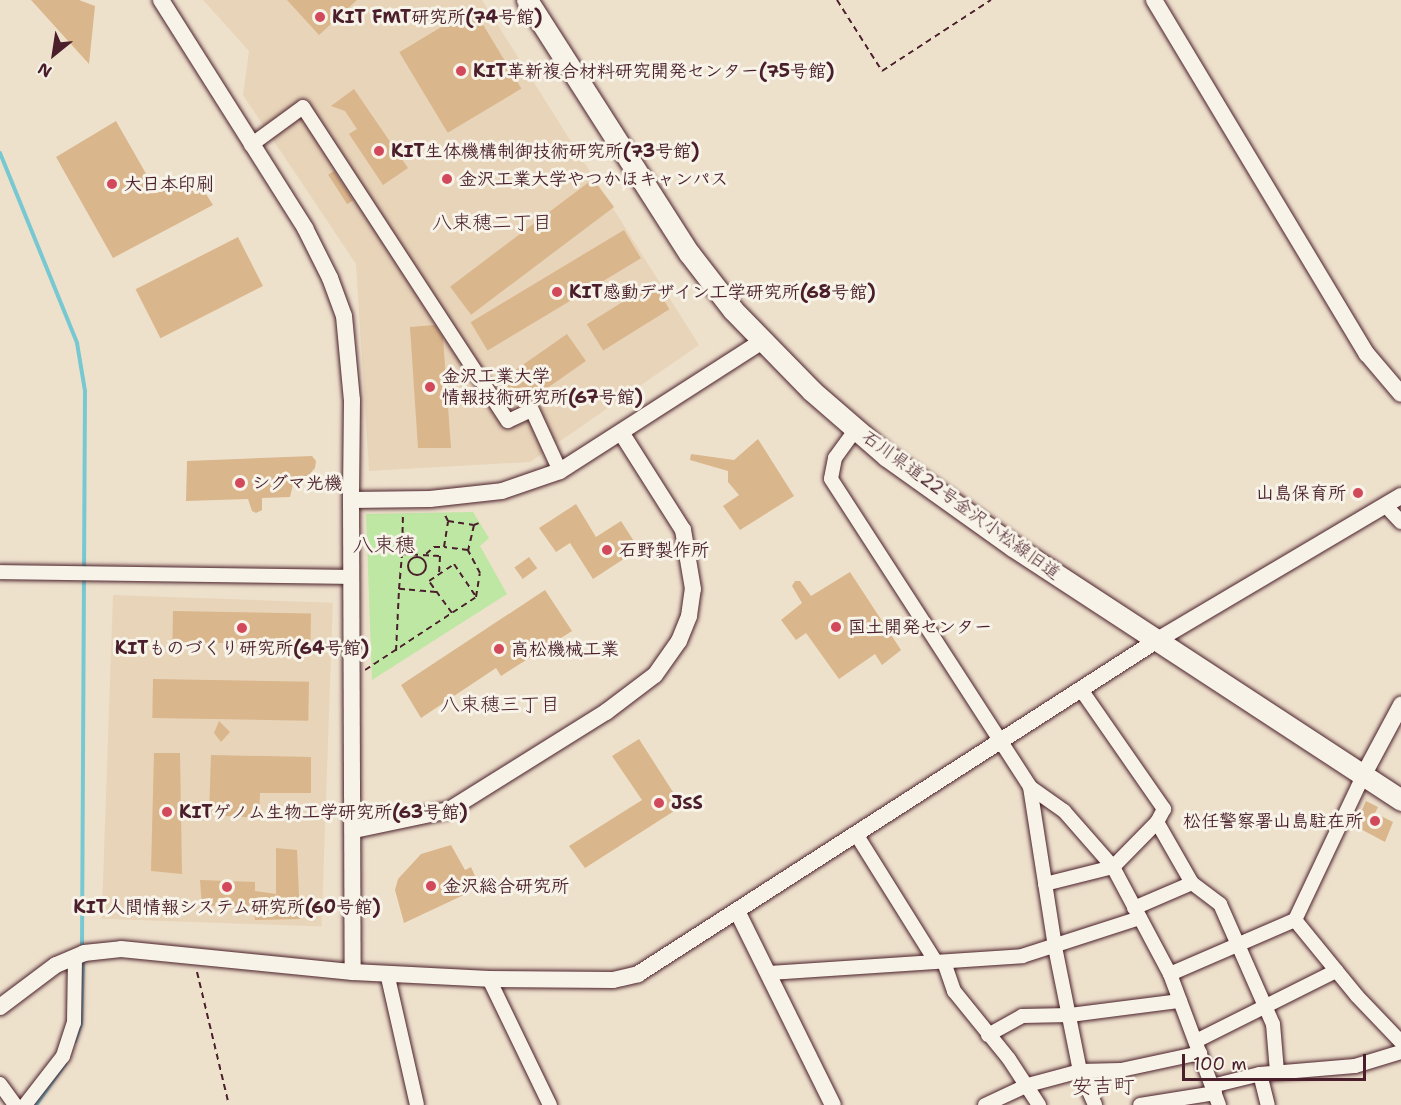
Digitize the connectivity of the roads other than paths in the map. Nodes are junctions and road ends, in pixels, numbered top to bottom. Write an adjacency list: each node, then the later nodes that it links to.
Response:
1 (161, 0): 4 (street)
2 (527, 0): 5 (main road, 石川県道22号金沢小松線旧道)
3 (1154, 0): 6 (street)
4 (251, 146): 9 (street); 11 (street)
5 (761, 342): 7 (main road, 石川県道22号金沢小松線旧道); 8 (street)
6 (1401, 394)
7 (856, 429): 16 (main road, 石川県道22号金沢小松線旧道); 19 (street)
8 (622, 434): 9 (street); 24 (street)
9 (560, 471): 11 (street)
10 (1401, 496): 12 (street)
11 (351, 500): 15 (street)
12 (1386, 506): 13 (street); 16 (street)
13 (1401, 522)
14 (0, 572): 15 (street)
15 (349, 577): 24 (street)
16 (1159, 639): 17 (street); 20 (main road, 石川県道22号金沢小松線旧道)
17 (1082, 691): 19 (street); 23 (street)
18 (1401, 705): 20 (street)
19 (1002, 741): 21 (street); 25 (street)
20 (1363, 776): 22 (main road, 石川県道22号金沢小松線旧道); 31 (street)
21 (1030, 787): 26 (street); 28 (street)
22 (1401, 800)
23 (1157, 822): 26 (street); 27 (street)
24 (354, 830): 37 (street)
25 (856, 834): 29 (street); 35 (street)
26 (1113, 867): 28 (street); 30 (street)
27 (1192, 883): 30 (street); 32 (street)
28 (1045, 884): 33 (street)
29 (737, 911): 39 (street); 41 (street)
30 (1137, 913): 33 (street); 40 (street)
31 (1295, 920): 32 (street); 36 (street)
32 (1238, 943): 40 (street); 44 (street)
33 (1055, 947): 35 (street); 45 (street)
34 (83, 955): 37 (street); 43 (street); 57 (street)
35 (939, 961): 39 (street); 46 (street)
36 (1336, 971): 44 (street); 47 (street)
37 (353, 972): 38 (street)
38 (387, 973): 41 (street); 58 (street)
39 (769, 973): 60 (street)
40 (1170, 974): 42 (street)
41 (489, 979): 59 (street)
42 (1180, 1001): 45 (street); 48 (street)
43 (0, 1007)
44 (1264, 1007): 48 (street); 51 (street)
45 (1070, 1014): 46 (street); 50 (street)
46 (988, 1035): 54 (street)
47 (1401, 1042)
48 (1198, 1047): 50 (street); 55 (street)
49 (1401, 1052): 51 (street)
50 (1080, 1071): 54 (street); 63 (street)
51 (1276, 1072): 52 (street)
52 (1260, 1074): 55 (street); 65 (street)
53 (0, 1084): 56 (street)
54 (1028, 1085): 61 (street); 62 (street)
55 (1215, 1095): 64 (street)
56 (15, 1105)
57 (25, 1105)
58 (417, 1105)
59 (550, 1105)
60 (833, 1105)
61 (985, 1105)
62 (1039, 1105)
63 (1095, 1105)
64 (1140, 1105)
65 (1268, 1105)

